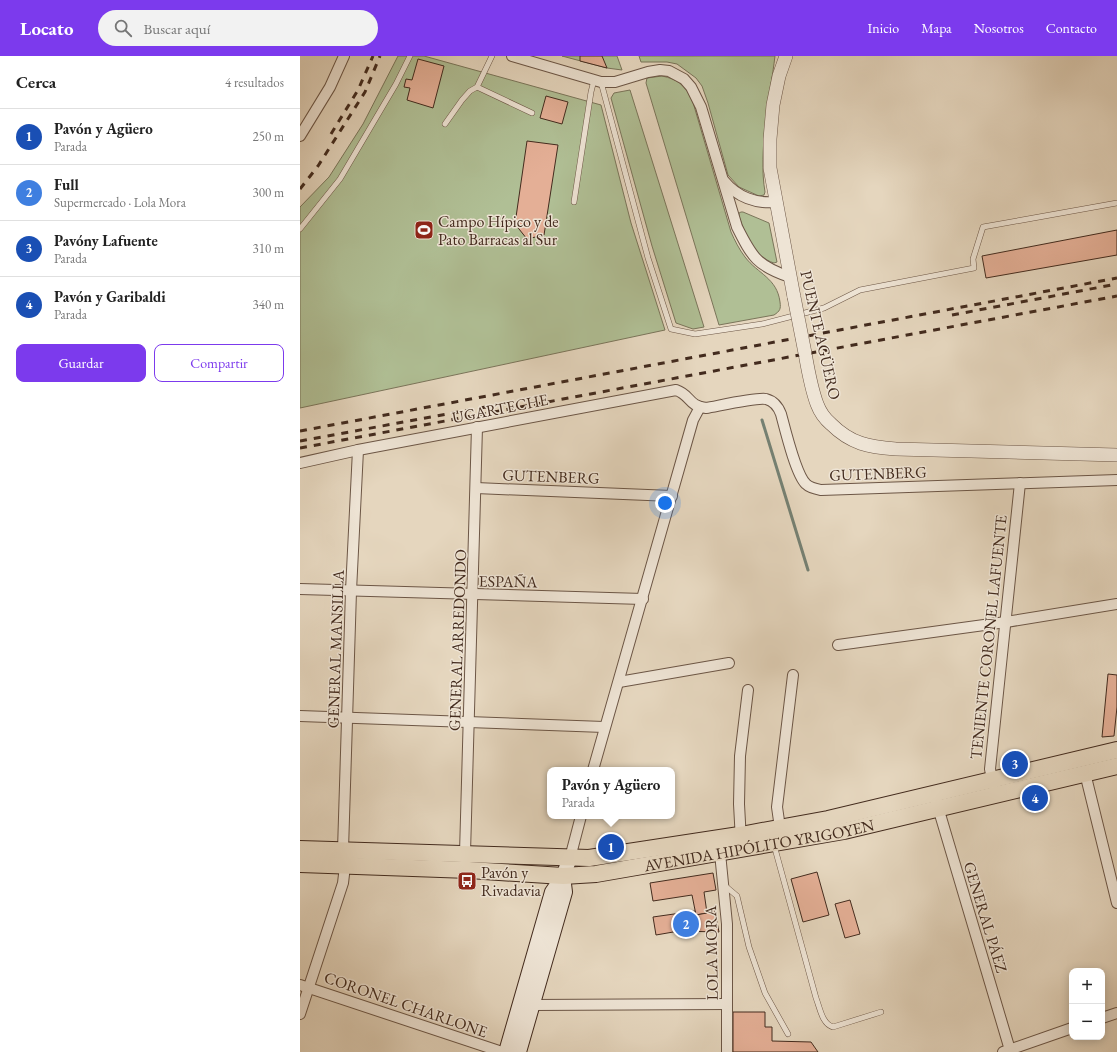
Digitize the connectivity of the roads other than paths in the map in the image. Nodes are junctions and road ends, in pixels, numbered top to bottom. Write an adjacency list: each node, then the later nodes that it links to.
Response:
1 (344, 56): 10 (street)
2 (410, 56): 15 (lane)
3 (492, 56): 7 (lane)
4 (512, 56): 6 (street)
5 (786, 56): 13 (street, PUENTE AGÜERO)
6 (598, 81): 11 (street); 12 (lane); 14 (lane)
7 (477, 87): 8 (lane); 9 (lane)
8 (532, 113)
9 (445, 124)
10 (300, 136)
11 (724, 180): 13 (street); 16 (street)
12 (574, 202)
13 (776, 202): 16 (street, PUENTE AGÜERO)
14 (1117, 203)
15 (300, 229)
16 (790, 277): 20 (street, PUENTE AGÜERO, bridge)
17 (700, 408): 18 (street, UGARTECHE); 23 (street, GUTENBERG); 25 (street)
18 (478, 427): 19 (street, UGARTECHE); 24 (street, GENERAL ARREDONDO)
19 (358, 450): 21 (street, UGARTECHE); 27 (street, GENERAL MANSILLA)
20 (1117, 455)
21 (300, 463)
22 (1117, 480): 23 (street, GUTENBERG)
23 (1020, 483): 31 (street, TENIENTE CORONEL LAFUENTE)
24 (476, 488): 25 (street, GUTENBERG); 28 (street, GENERAL ARREDONDO)
25 (672, 496): 29 (street)
26 (300, 589): 27 (street, ESPAÑA)
27 (351, 591): 28 (street, ESPAÑA); 38 (street, GENERAL MANSILLA)
28 (473, 595): 29 (street, ESPAÑA); 39 (street, GENERAL ARREDONDO)
29 (643, 599): 35 (street)
30 (1117, 604): 31 (street)
31 (1006, 622): 32 (street); 45 (street, TENIENTE CORONEL LAFUENTE)
32 (838, 645)
33 (729, 663): 35 (street)
34 (793, 675): 49 (street)
35 (619, 682): 40 (street)
36 (748, 690): 50 (street)
37 (300, 716): 38 (street)
38 (347, 717): 39 (street); 53 (street, GENERAL MANSILLA)
39 (470, 722): 40 (street); 54 (street, GENERAL ARREDONDO)
40 (604, 727): 43 (street)
41 (1117, 750): 45 (main road, AVENIDA HIPÓLITO YRIGOYEN)
42 (1117, 766): 44 (main road, AVENIDA HIPÓLITO YRIGOYEN)
43 (594, 767)
44 (1085, 773): 45 (main road, AVENIDA HIPÓLITO YRIGOYEN); 61 (street)
45 (993, 787): 46 (main road, AVENIDA HIPÓLITO YRIGOYEN); 47 (main road, AVENIDA HIPÓLITO YRIGOYEN)
46 (935, 793): 47 (street, GENERAL PÁEZ); 49 (main road, AVENIDA HIPÓLITO YRIGOYEN)
47 (938, 808): 51 (main road, AVENIDA HIPÓLITO YRIGOYEN); 71 (street, GENERAL PÁEZ)
48 (580, 819): 56 (street)
49 (780, 828): 50 (main road, AVENIDA HIPÓLITO YRIGOYEN)
50 (741, 841): 51 (main road, AVENIDA HIPÓLITO YRIGOYEN); 55 (main road, AVENIDA HIPÓLITO YRIGOYEN); 56 (main road, AVENIDA HIPÓLITO YRIGOYEN)
51 (774, 844): 65 (lane)
52 (300, 849): 53 (main road, AVENIDA HIPÓLITO YRIGOYEN)
53 (343, 850): 54 (main road, AVENIDA HIPÓLITO YRIGOYEN)
54 (465, 853): 56 (main road, AVENIDA HIPÓLITO YRIGOYEN)
55 (720, 853): 59 (main road, AVENIDA HIPÓLITO YRIGOYEN); 60 (street, LOLA MORA)
56 (570, 858): 59 (main road)
57 (300, 864): 58 (main road, AVENIDA HIPÓLITO YRIGOYEN)
58 (345, 866): 59 (main road, AVENIDA HIPÓLITO YRIGOYEN); 62 (street)
59 (563, 876): 64 (main road); 73 (main road)
60 (724, 884): 63 (street, LOLA MORA); 70 (lane)
61 (1117, 903)
62 (304, 986): 67 (street); 72 (street, CORONEL CHARLONE)
63 (726, 1004): 64 (street); 75 (street, LOLA MORA)
64 (532, 1005): 74 (main road)
65 (881, 1012)
66 (1117, 1013): 68 (street)
67 (300, 1014)
68 (1105, 1017)
69 (1069, 1029): 71 (street)
70 (788, 1034)
71 (1006, 1051)
72 (502, 1052)
73 (506, 1052)
74 (519, 1052)
75 (727, 1052)

